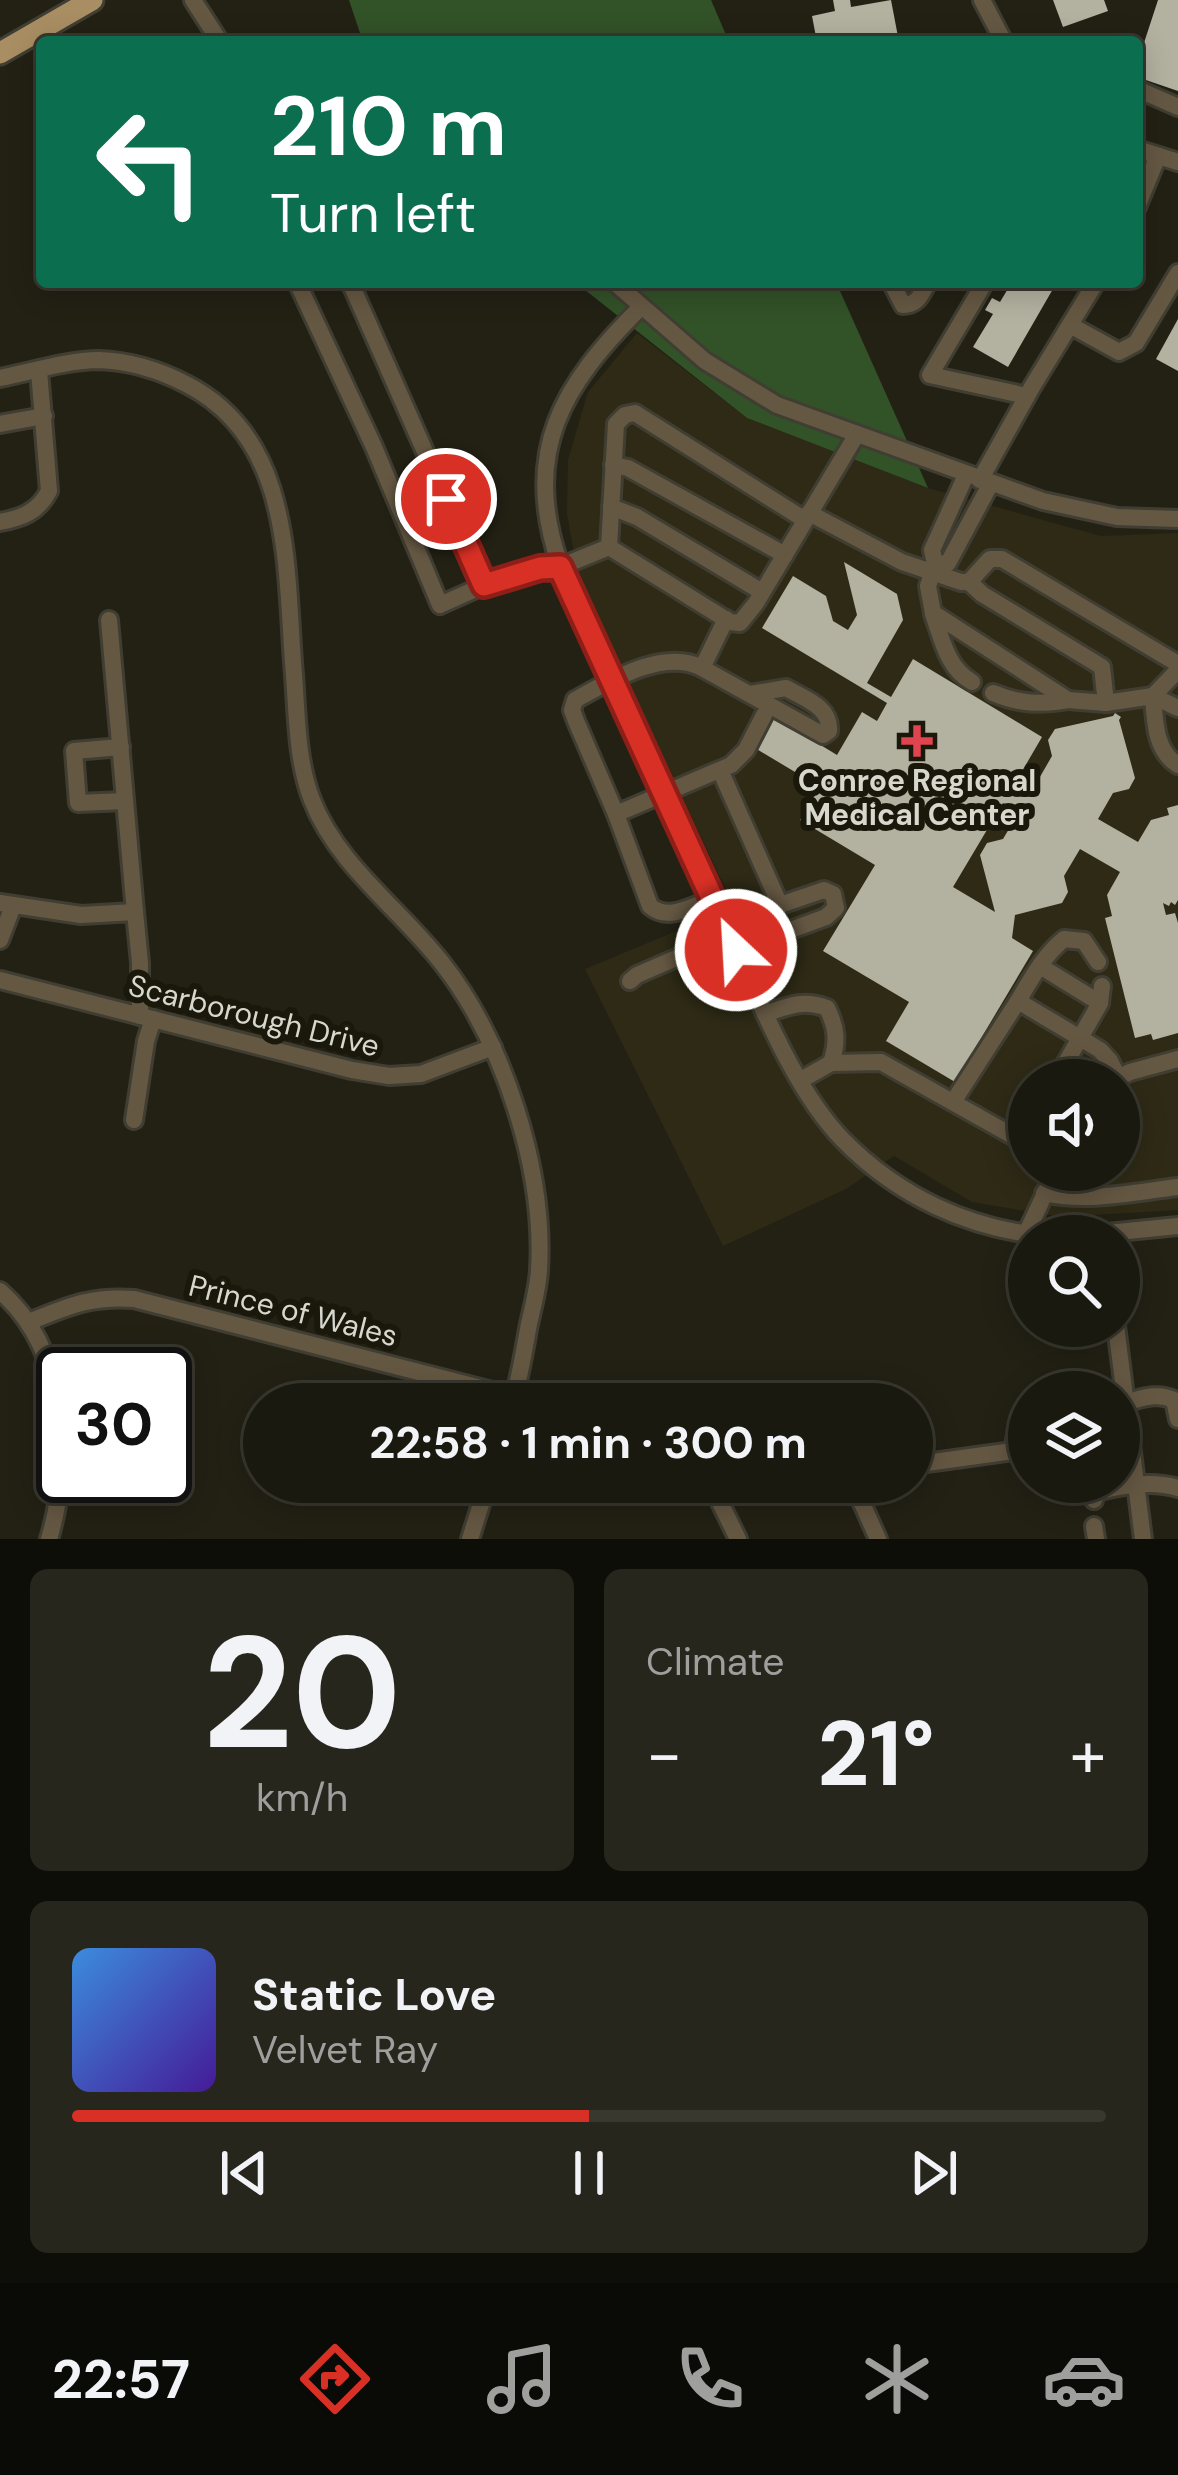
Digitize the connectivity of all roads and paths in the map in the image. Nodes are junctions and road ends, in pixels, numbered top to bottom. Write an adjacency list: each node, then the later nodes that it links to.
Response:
1 (92, 0): 6 (main road)
2 (193, 0): 4 (street)
3 (982, 0): 5 (street)
4 (216, 36)
5 (1000, 36)
6 (0, 53)
7 (1143, 92): 8 (street)
8 (1178, 106)
9 (1143, 151): 10 (street)
10 (1158, 156): 11 (street); 12 (street)
11 (1178, 162)
12 (1143, 192)
13 (1178, 272): 22 (street)
14 (300, 288): 40 (street)
15 (353, 288): 40 (street)
16 (620, 288): 21 (street)
17 (893, 288): 18 (street)
18 (925, 288)
19 (981, 288): 25 (street)
20 (1092, 288): 22 (street)
21 (641, 307): 28 (street); 37 (street)
22 (1070, 325): 25 (street)
23 (39, 370): 24 (street); 26 (street); 77 (street)
24 (0, 378)
25 (1027, 395): 30 (street)
26 (44, 416): 27 (street); 34 (street)
27 (0, 424)
28 (857, 434): 30 (street); 32 (street)
29 (613, 465): 31 (street); 32 (street); 36 (street)
30 (979, 479): 33 (street); 38 (street); 38 (street)
31 (611, 507): 35 (street); 41 (street)
32 (807, 517): 36 (street); 38 (street)
33 (1178, 519)
34 (0, 522)
35 (609, 547): 37 (street); 43 (street)
36 (784, 555): 41 (street)
37 (560, 567): 40 (street); 47 (street)
38 (933, 568): 39 (street); 42 (street)
39 (969, 582): 45 (street); 53 (street)
40 (484, 585)
41 (762, 592): 43 (street)
42 (933, 613): 48 (street); 52 (street)
43 (726, 619): 46 (street)
44 (109, 620): 56 (street)
45 (1178, 667): 51 (street)
46 (702, 668): 47 (street); 50 (street)
47 (611, 681): 59 (street); 61 (street)
48 (972, 682)
49 (993, 693): 52 (street)
50 (750, 694)
51 (1153, 696): 53 (street); 54 (street); 57 (street)
52 (1068, 700): 53 (street)
53 (1106, 703)
54 (1178, 708)
55 (764, 715): 58 (street)
56 (121, 747): 60 (street); 60 (street)
57 (1178, 765)
58 (720, 770): 59 (street); 64 (street)
59 (664, 795): 61 (street); 62 (street)
60 (125, 801): 65 (street)
61 (616, 814): 62 (street)
62 (712, 899): 66 (street)
63 (6, 904): 65 (street); 67 (street)
64 (780, 905): 66 (street); 68 (street)
65 (135, 912): 75 (street)
66 (726, 929): 68 (street); 72 (street)
67 (0, 938)
68 (736, 950): 74 (street)
69 (1097, 962): 70 (street)
70 (1040, 966): 73 (street); 76 (street)
71 (0, 980): 75 (street, Scarborough Drive)
72 (630, 981)
73 (1018, 1001): 76 (street); 84 (street)
74 (766, 1014): 81 (street); 83 (street)
75 (146, 1018): 77 (street, Scarborough Drive); 85 (street)
76 (1083, 1037): 78 (street); 79 (street)
77 (494, 1047): 96 (street)
78 (1069, 1059)
79 (1108, 1059)
80 (1178, 1060): 82 (street)
81 (831, 1063): 83 (street); 84 (street)
82 (1140, 1071)
83 (801, 1079): 91 (street)
84 (953, 1102): 86 (street)
85 (134, 1120)
86 (1008, 1128)
87 (1178, 1187): 88 (street)
88 (1044, 1193): 89 (street)
89 (1040, 1215)
90 (1178, 1226): 92 (street)
91 (1008, 1231)
92 (1140, 1231)
93 (0, 1291): 94 (street)
94 (29, 1322): 95 (street, Prince of Wales); 107 (street)
95 (451, 1383)
96 (517, 1383)
97 (1140, 1398): 98 (street)
98 (1178, 1419)
99 (1008, 1455): 100 (street)
100 (933, 1463)
101 (1140, 1484): 102 (street)
102 (1178, 1488)
103 (481, 1503): 108 (street)
104 (720, 1503): 109 (street)
105 (862, 1503): 110 (street)
106 (1138, 1503): 111 (street)
107 (49, 1539)
108 (470, 1539)
109 (738, 1539)
110 (878, 1539)
111 (1143, 1539)

